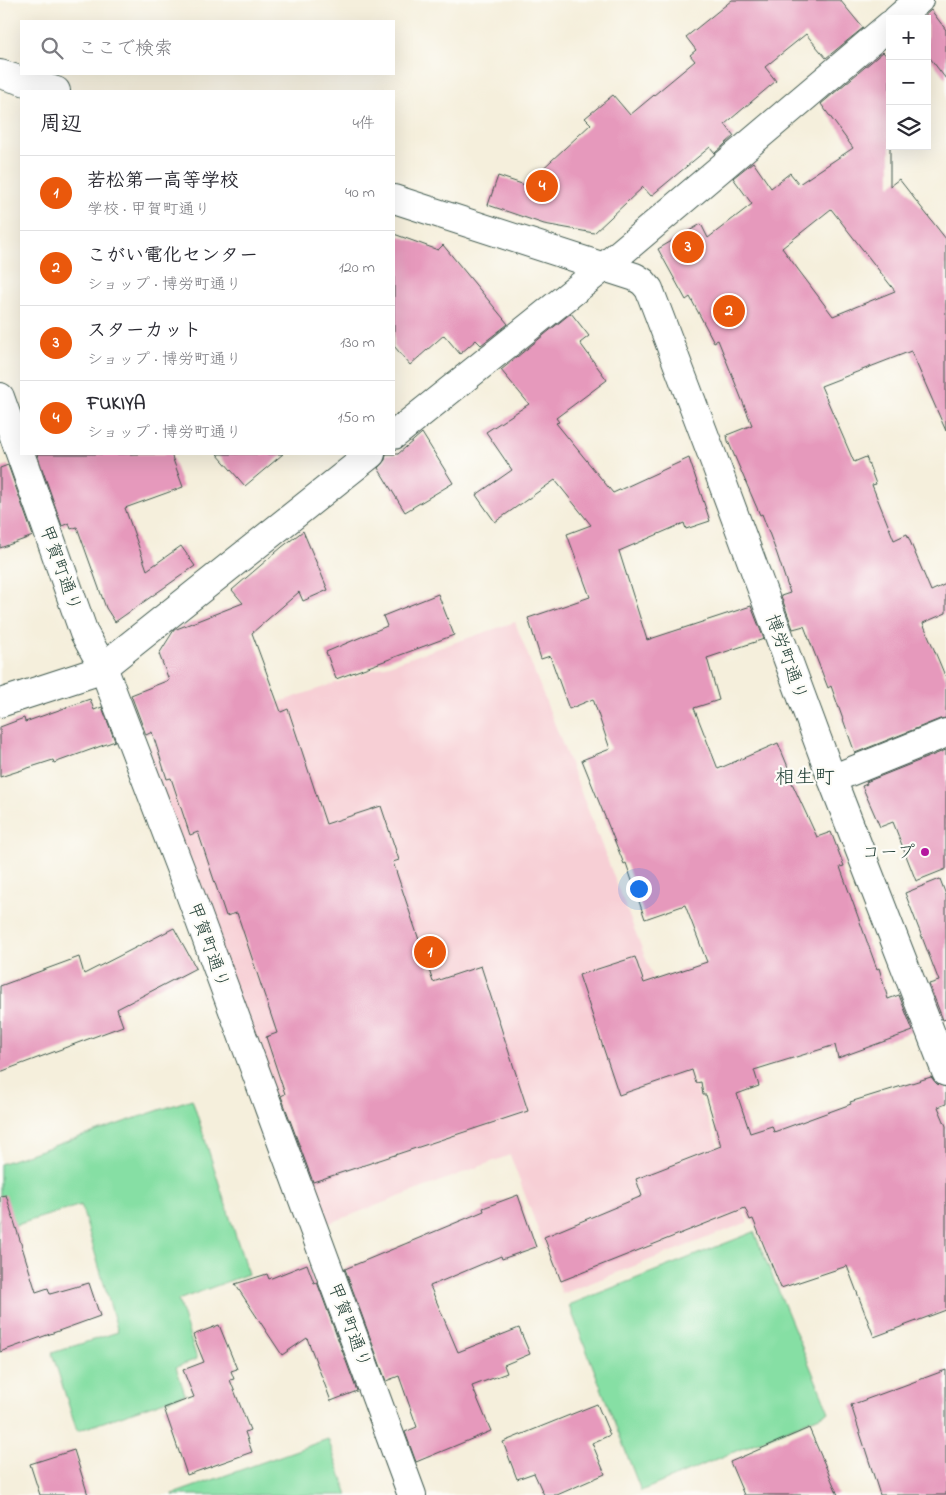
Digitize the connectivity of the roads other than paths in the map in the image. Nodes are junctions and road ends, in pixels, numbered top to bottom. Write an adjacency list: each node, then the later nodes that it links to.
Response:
1 (920, 0): 2 (street)
2 (902, 15)
3 (886, 28): 7 (street)
4 (0, 74): 5 (street)
5 (53, 90)
6 (395, 199): 7 (street, 博労町通り)
7 (604, 267): 9 (street); 16 (street, 博労町通り)
8 (0, 398): 10 (street, 甲賀町通り)
9 (395, 434)
10 (20, 454)
11 (20, 455): 13 (street, 甲賀町通り)
12 (370, 455): 13 (street)
13 (103, 667): 14 (street); 18 (street, 甲賀町通り)
14 (0, 703)
15 (946, 733): 16 (street)
16 (832, 779): 17 (street, 博労町通り)
17 (946, 1072)
18 (412, 1495)

